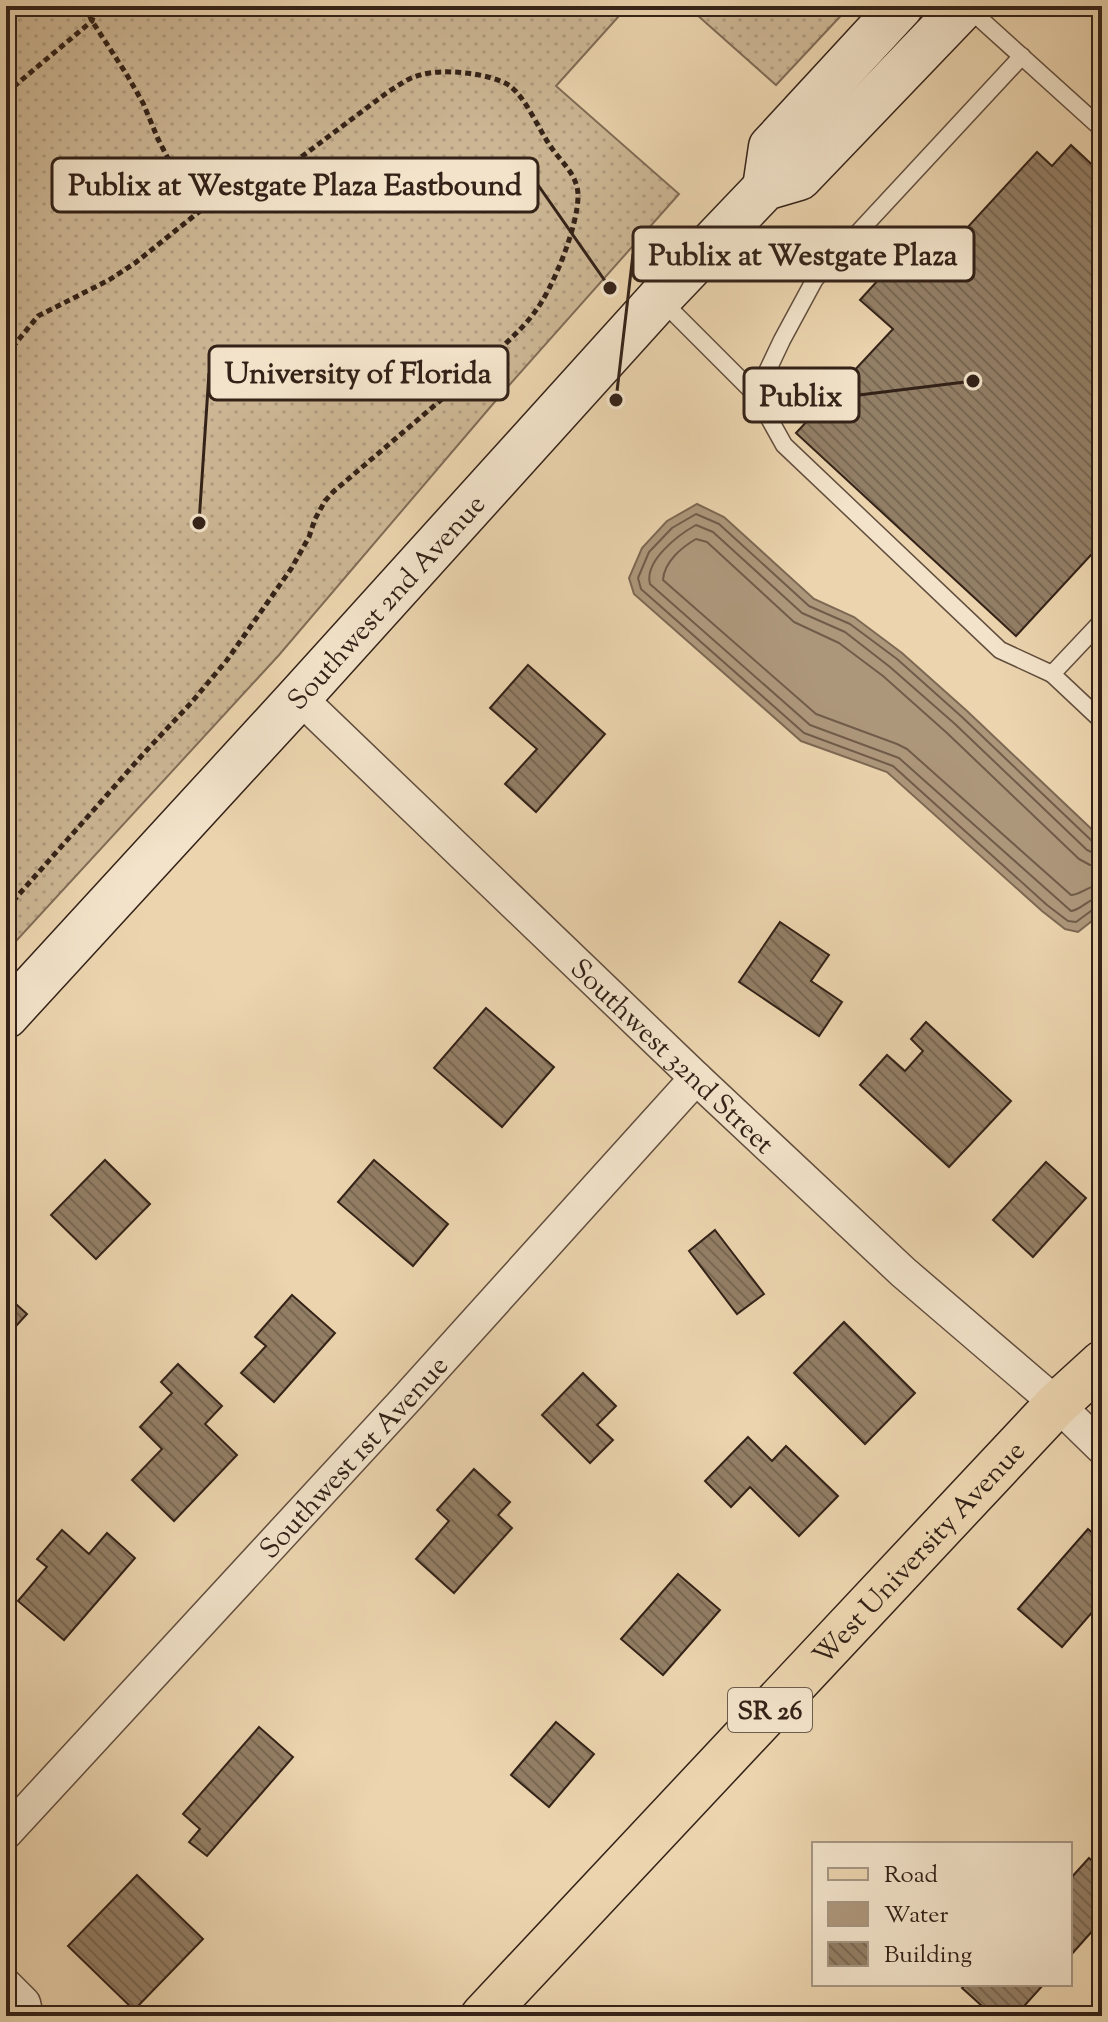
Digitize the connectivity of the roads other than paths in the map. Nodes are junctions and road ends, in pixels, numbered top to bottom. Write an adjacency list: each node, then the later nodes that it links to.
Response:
1 (901, 6): 5 (main road)
2 (965, 6): 3 (lane); 5 (main road, Southwest 2nd Avenue)
3 (1022, 56): 4 (lane); 7 (lane)
4 (1102, 129)
5 (765, 188): 6 (main road, Southwest 2nd Avenue)
6 (659, 299): 7 (lane); 10 (main road, Southwest 2nd Avenue)
7 (756, 395): 9 (lane)
8 (1102, 621): 9 (lane)
9 (1052, 674): 11 (lane)
10 (299, 697): 12 (main road, Southwest 2nd Avenue); 13 (street, Southwest 32nd Street)
11 (1102, 721)
12 (6, 1016)
13 (696, 1078): 16 (street, Southwest 32nd Street); 18 (street, Southwest 1st Avenue)
14 (1102, 1339): 16 (main road, West University Avenue / SR 26)
15 (1102, 1363): 16 (main road, West University Avenue / SR 26)
16 (1057, 1404): 17 (street, Southwest 32nd Street); 21 (main road, West University Avenue / SR 26)
17 (1102, 1448)
18 (6, 1833)
19 (6, 1985): 20 (street)
20 (27, 2016)
21 (483, 2016)

